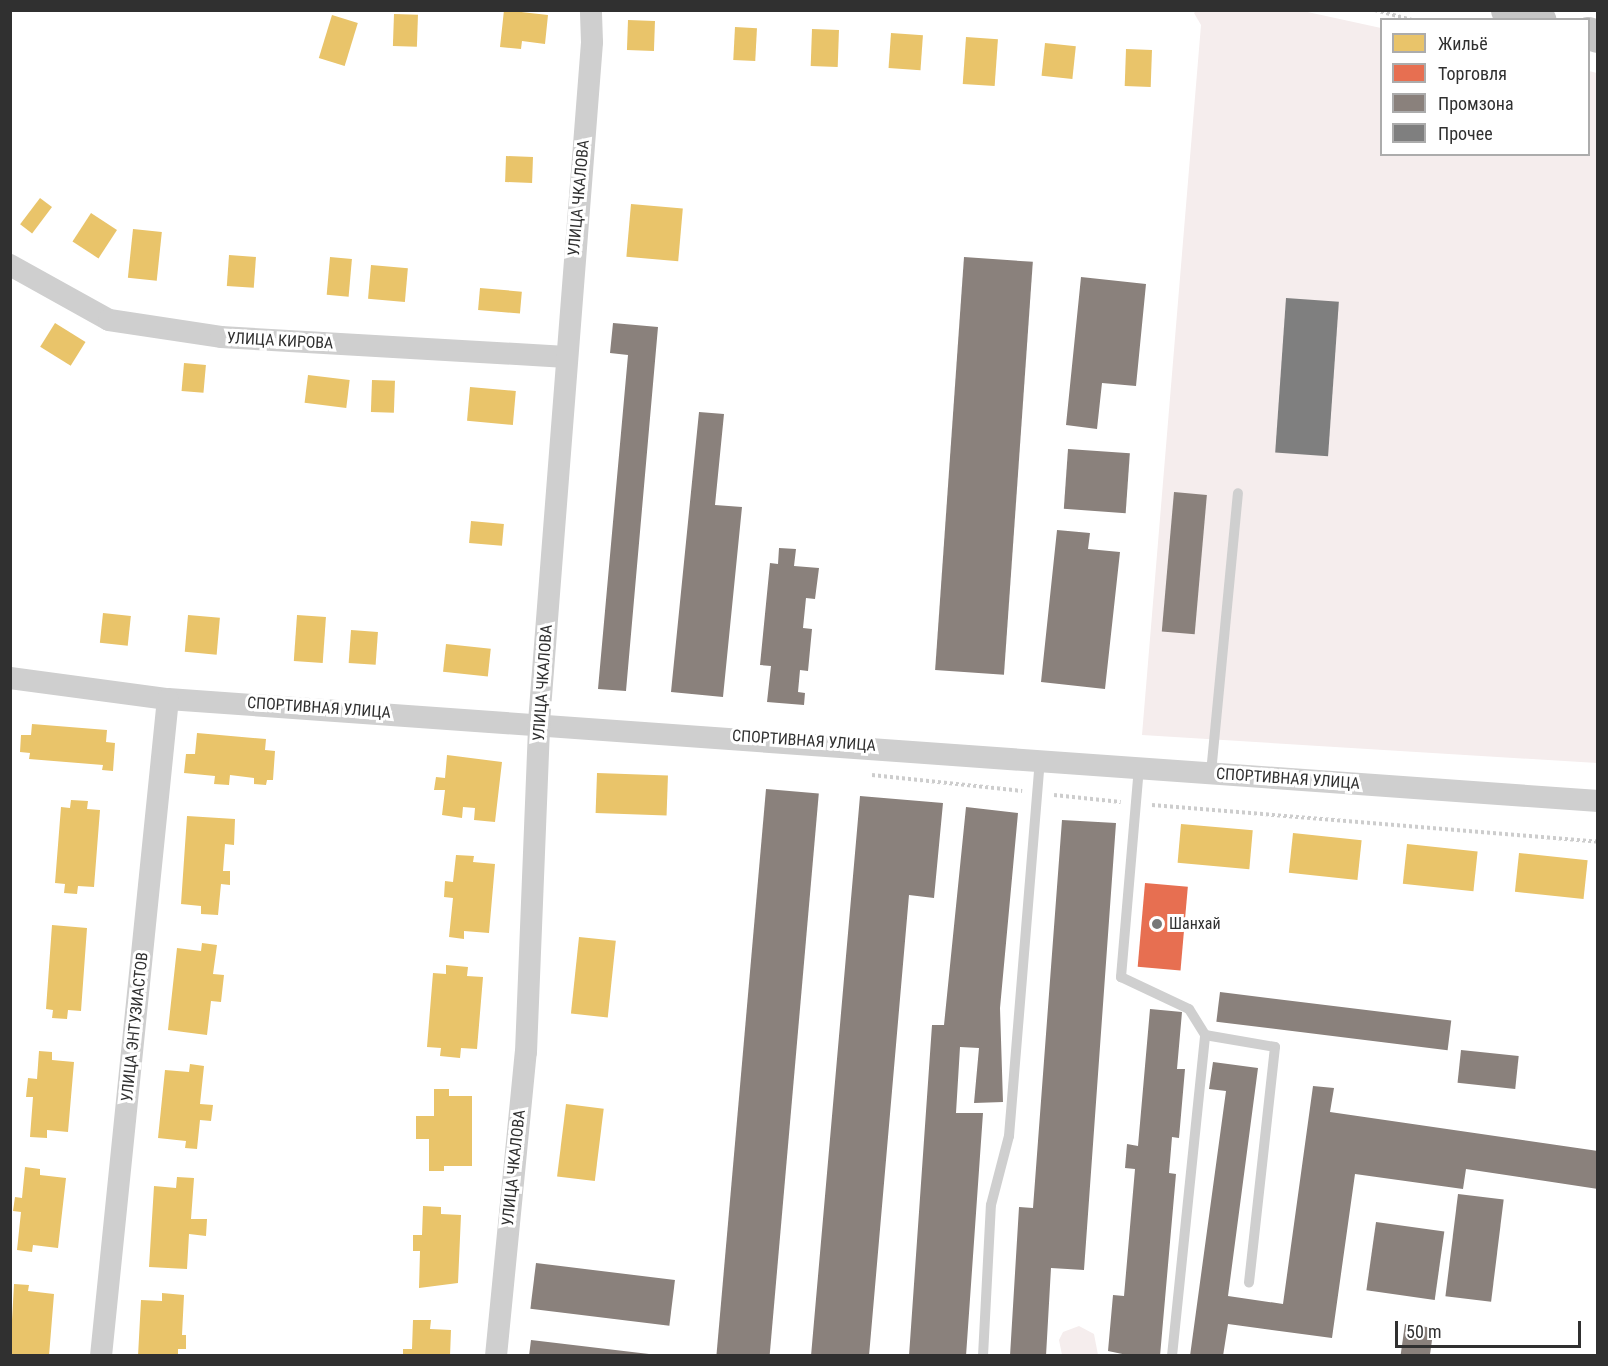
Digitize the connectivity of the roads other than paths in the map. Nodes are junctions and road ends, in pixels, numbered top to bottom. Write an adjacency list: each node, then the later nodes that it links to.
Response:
1 (591, 10): 5 (street, УЛИЦА ЧКАЛОВА)
2 (1507, 10): 3 (main road)
3 (1533, 18)
4 (10, 265): 5 (street, УЛИЦА КИРОВА)
5 (566, 357): 9 (street, УЛИЦА ЧКАЛОВА)
6 (1238, 493): 12 (lane)
7 (10, 678): 8 (street, СПОРТИВНАЯ УЛИЦА)
8 (168, 699): 9 (street, СПОРТИВНАЯ УЛИЦА); 16 (street, УЛИЦА ЭНТУЗИАСТОВ)
9 (539, 722): 10 (street, СПОРТИВНАЯ УЛИЦА); 17 (street, УЛИЦА ЧКАЛОВА)
10 (1040, 759): 11 (street, СПОРТИВНАЯ УЛИЦА); 18 (lane)
11 (1139, 767): 12 (street, СПОРТИВНАЯ УЛИЦА); 14 (lane)
12 (1211, 773): 13 (street, СПОРТИВНАЯ УЛИЦА)
13 (1598, 801)
14 (1205, 1035): 15 (lane); 19 (lane)
15 (1249, 1283)
16 (101, 1356)
17 (496, 1356)
18 (983, 1356)
19 (1172, 1356)

